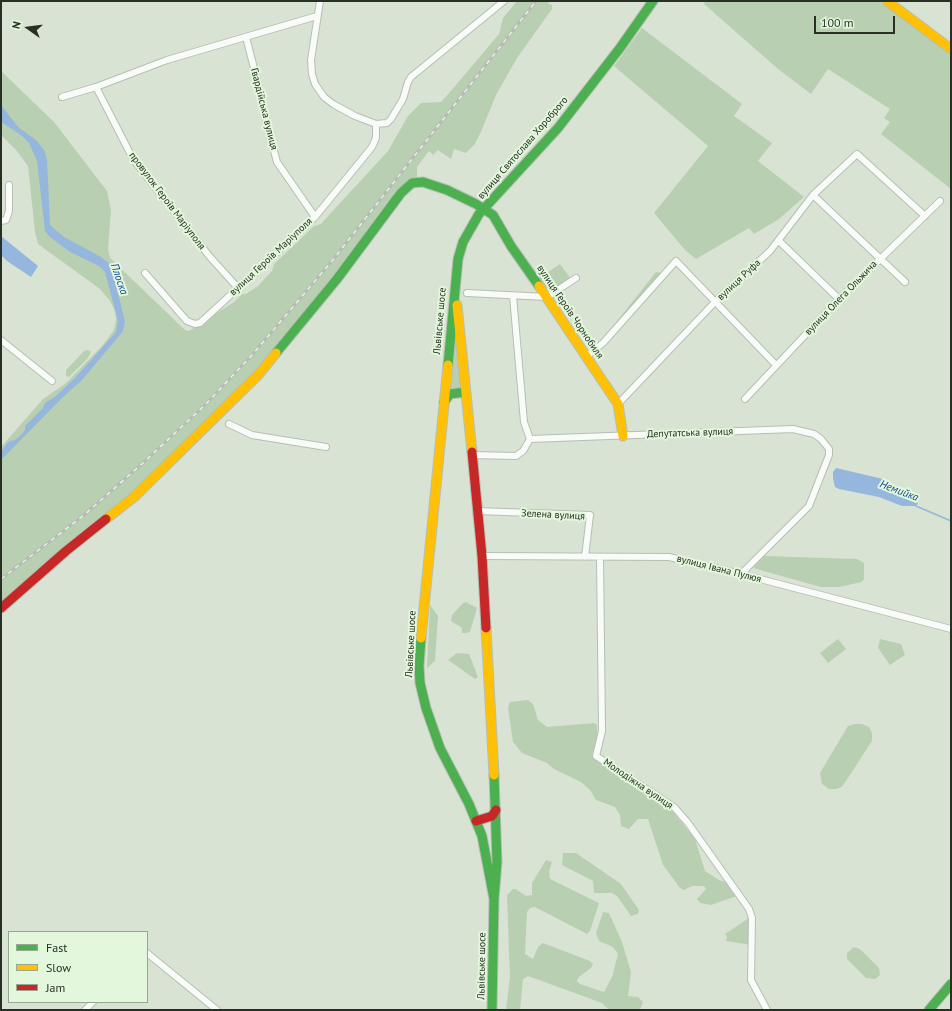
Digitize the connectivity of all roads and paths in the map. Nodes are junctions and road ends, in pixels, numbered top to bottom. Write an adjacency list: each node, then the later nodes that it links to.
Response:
1 (320, 1): 5 (street)
2 (504, 1): 10 (street)
3 (887, 1): 7 (main road)
4 (649, 4): 14 (main road, вулиця Святослава Хороброго)
5 (317, 16): 6 (street); 10 (street)
6 (246, 37): 8 (street); 16 (street, Гвардійська вулиця)
7 (951, 49)
8 (96, 87): 9 (street); 24 (street, провулок Героїв Маріуполя)
9 (62, 97)
10 (376, 124): 16 (street, вулиця Героїв Маріуполя)
11 (9, 185): 17 (street)
12 (813, 195): 15 (street, вулиця Руфа); 18 (street, вулиця Руфа); 19 (street)
13 (940, 201): 15 (street, вулиця Олега Ольжича)
14 (484, 209): 22 (main road, вулиця Святослава Хороброго); 27 (main road, вулиця Героїв Чорнобиля); 48 (main road, вулиця Героїв Чорнобиля)
15 (925, 216): 19 (street, вулиця Олега Ольжича)
16 (315, 217): 24 (street, вулиця Героїв Маріуполя)
17 (1, 222)
18 (779, 241): 28 (street); 29 (street, вулиця Руфа)
19 (880, 258): 23 (street); 28 (street, вулиця Олега Ольжича)
20 (145, 273): 24 (street, вулиця Героїв Маріуполя)
21 (576, 278): 27 (street)
22 (454, 279): 34 (main road, Львівське шосе); 36 (main road, Львівське шосе)
23 (905, 282)
24 (238, 288)
25 (467, 293): 26 (street)
26 (513, 296): 27 (street); 40 (street)
27 (548, 297): 31 (main road, вулиця Героїв Чорнобиля)
28 (839, 299): 32 (street, вулиця Олега Ольжича)
29 (715, 302): 31 (street); 32 (street); 37 (street, вулиця Руфа)
30 (1, 340): 33 (street)
31 (587, 356): 37 (main road, вулиця Героїв Чорнобиля)
32 (776, 365): 35 (street, вулиця Олега Ольжича)
33 (52, 381)
34 (465, 392): 36 (main road); 42 (main road, Львівське шосе)
35 (745, 399)
36 (444, 402): 51 (main road, Львівське шосе)
37 (618, 404): 39 (main road, вулиця Героїв Чорнобиля)
38 (229, 424): 41 (street)
39 (623, 436): 40 (street, Депутатська вулиця); 47 (street, Депутатська вулиця)
40 (530, 438): 42 (street)
41 (326, 447)
42 (471, 455): 43 (main road, Львівське шосе)
43 (476, 511): 44 (main road, Львівське шосе); 45 (street, Зелена вулиця)
44 (482, 556): 45 (street, вулиця Івана Пулюя); 50 (main road, Львівське шосе)
45 (585, 557): 46 (street, вулиця Івана Пулюя)
46 (600, 557): 47 (street, вулиця Івана Пулюя); 59 (street, Молодіжна вулиця)
47 (741, 574): 49 (street, вулиця Івана Пулюя)
48 (1, 608)
49 (951, 629)
50 (496, 810): 51 (main road); 52 (main road, Львівське шосе)
51 (476, 822): 52 (main road, Львівське шосе)
52 (494, 899): 58 (main road, Львівське шосе)
53 (148, 954): 57 (street)
54 (951, 984): 60 (main road)
55 (93, 1003): 56 (street)
56 (85, 1010)
57 (217, 1010)
58 (492, 1010)
59 (767, 1010)
60 (929, 1010)

